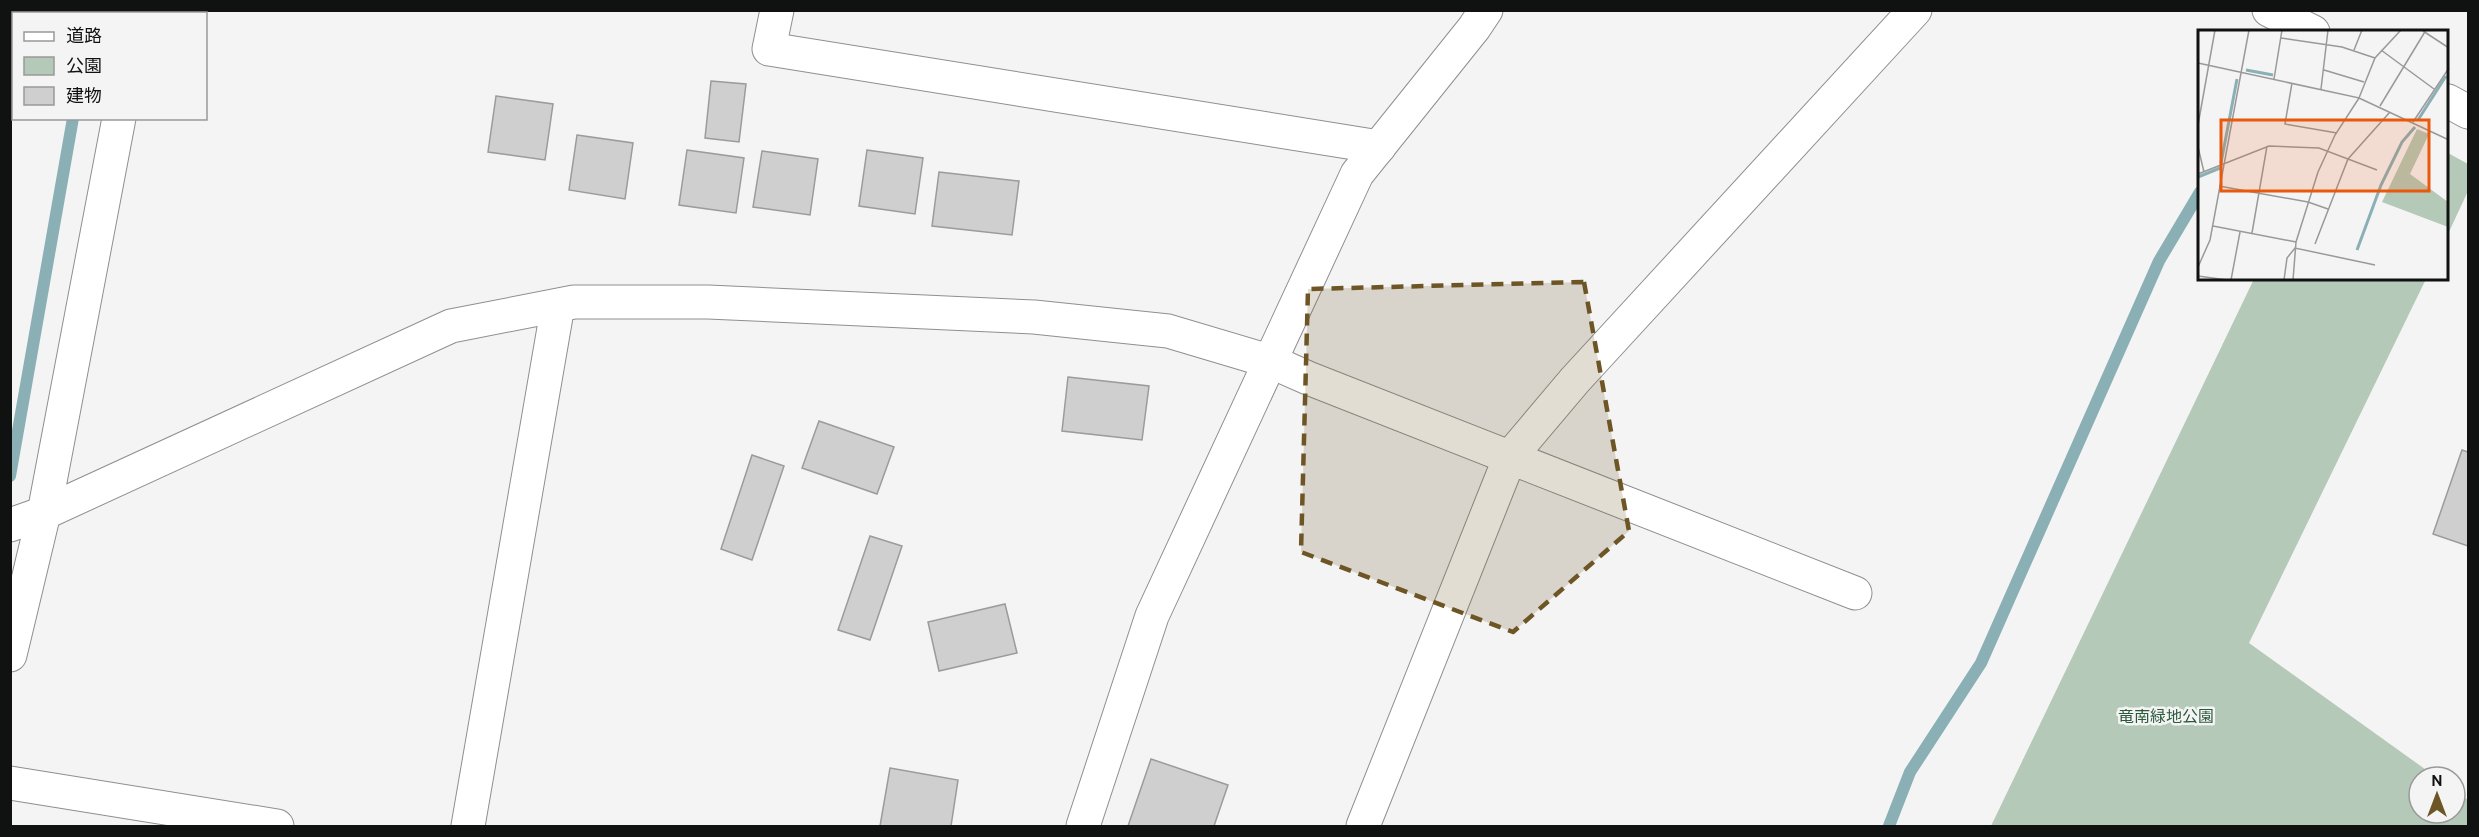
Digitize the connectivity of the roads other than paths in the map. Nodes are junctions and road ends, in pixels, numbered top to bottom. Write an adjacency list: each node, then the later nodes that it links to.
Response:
1 (777, 10): 7 (street)
2 (1486, 10): 7 (street)
3 (1915, 10): 10 (street)
4 (2449, 101): 5 (street)
5 (2469, 111)
6 (119, 120): 11 (street)
7 (1379, 147): 9 (street)
8 (558, 305): 9 (street); 11 (street); 17 (street)
9 (1272, 362): 10 (street); 18 (street)
10 (1510, 457): 13 (street); 19 (street)
11 (44, 513): 12 (street); 14 (street)
12 (10, 525)
13 (1855, 593)
14 (10, 655)
15 (10, 783): 16 (street)
16 (277, 826)
17 (468, 826)
18 (1083, 826)
19 (1363, 826)

